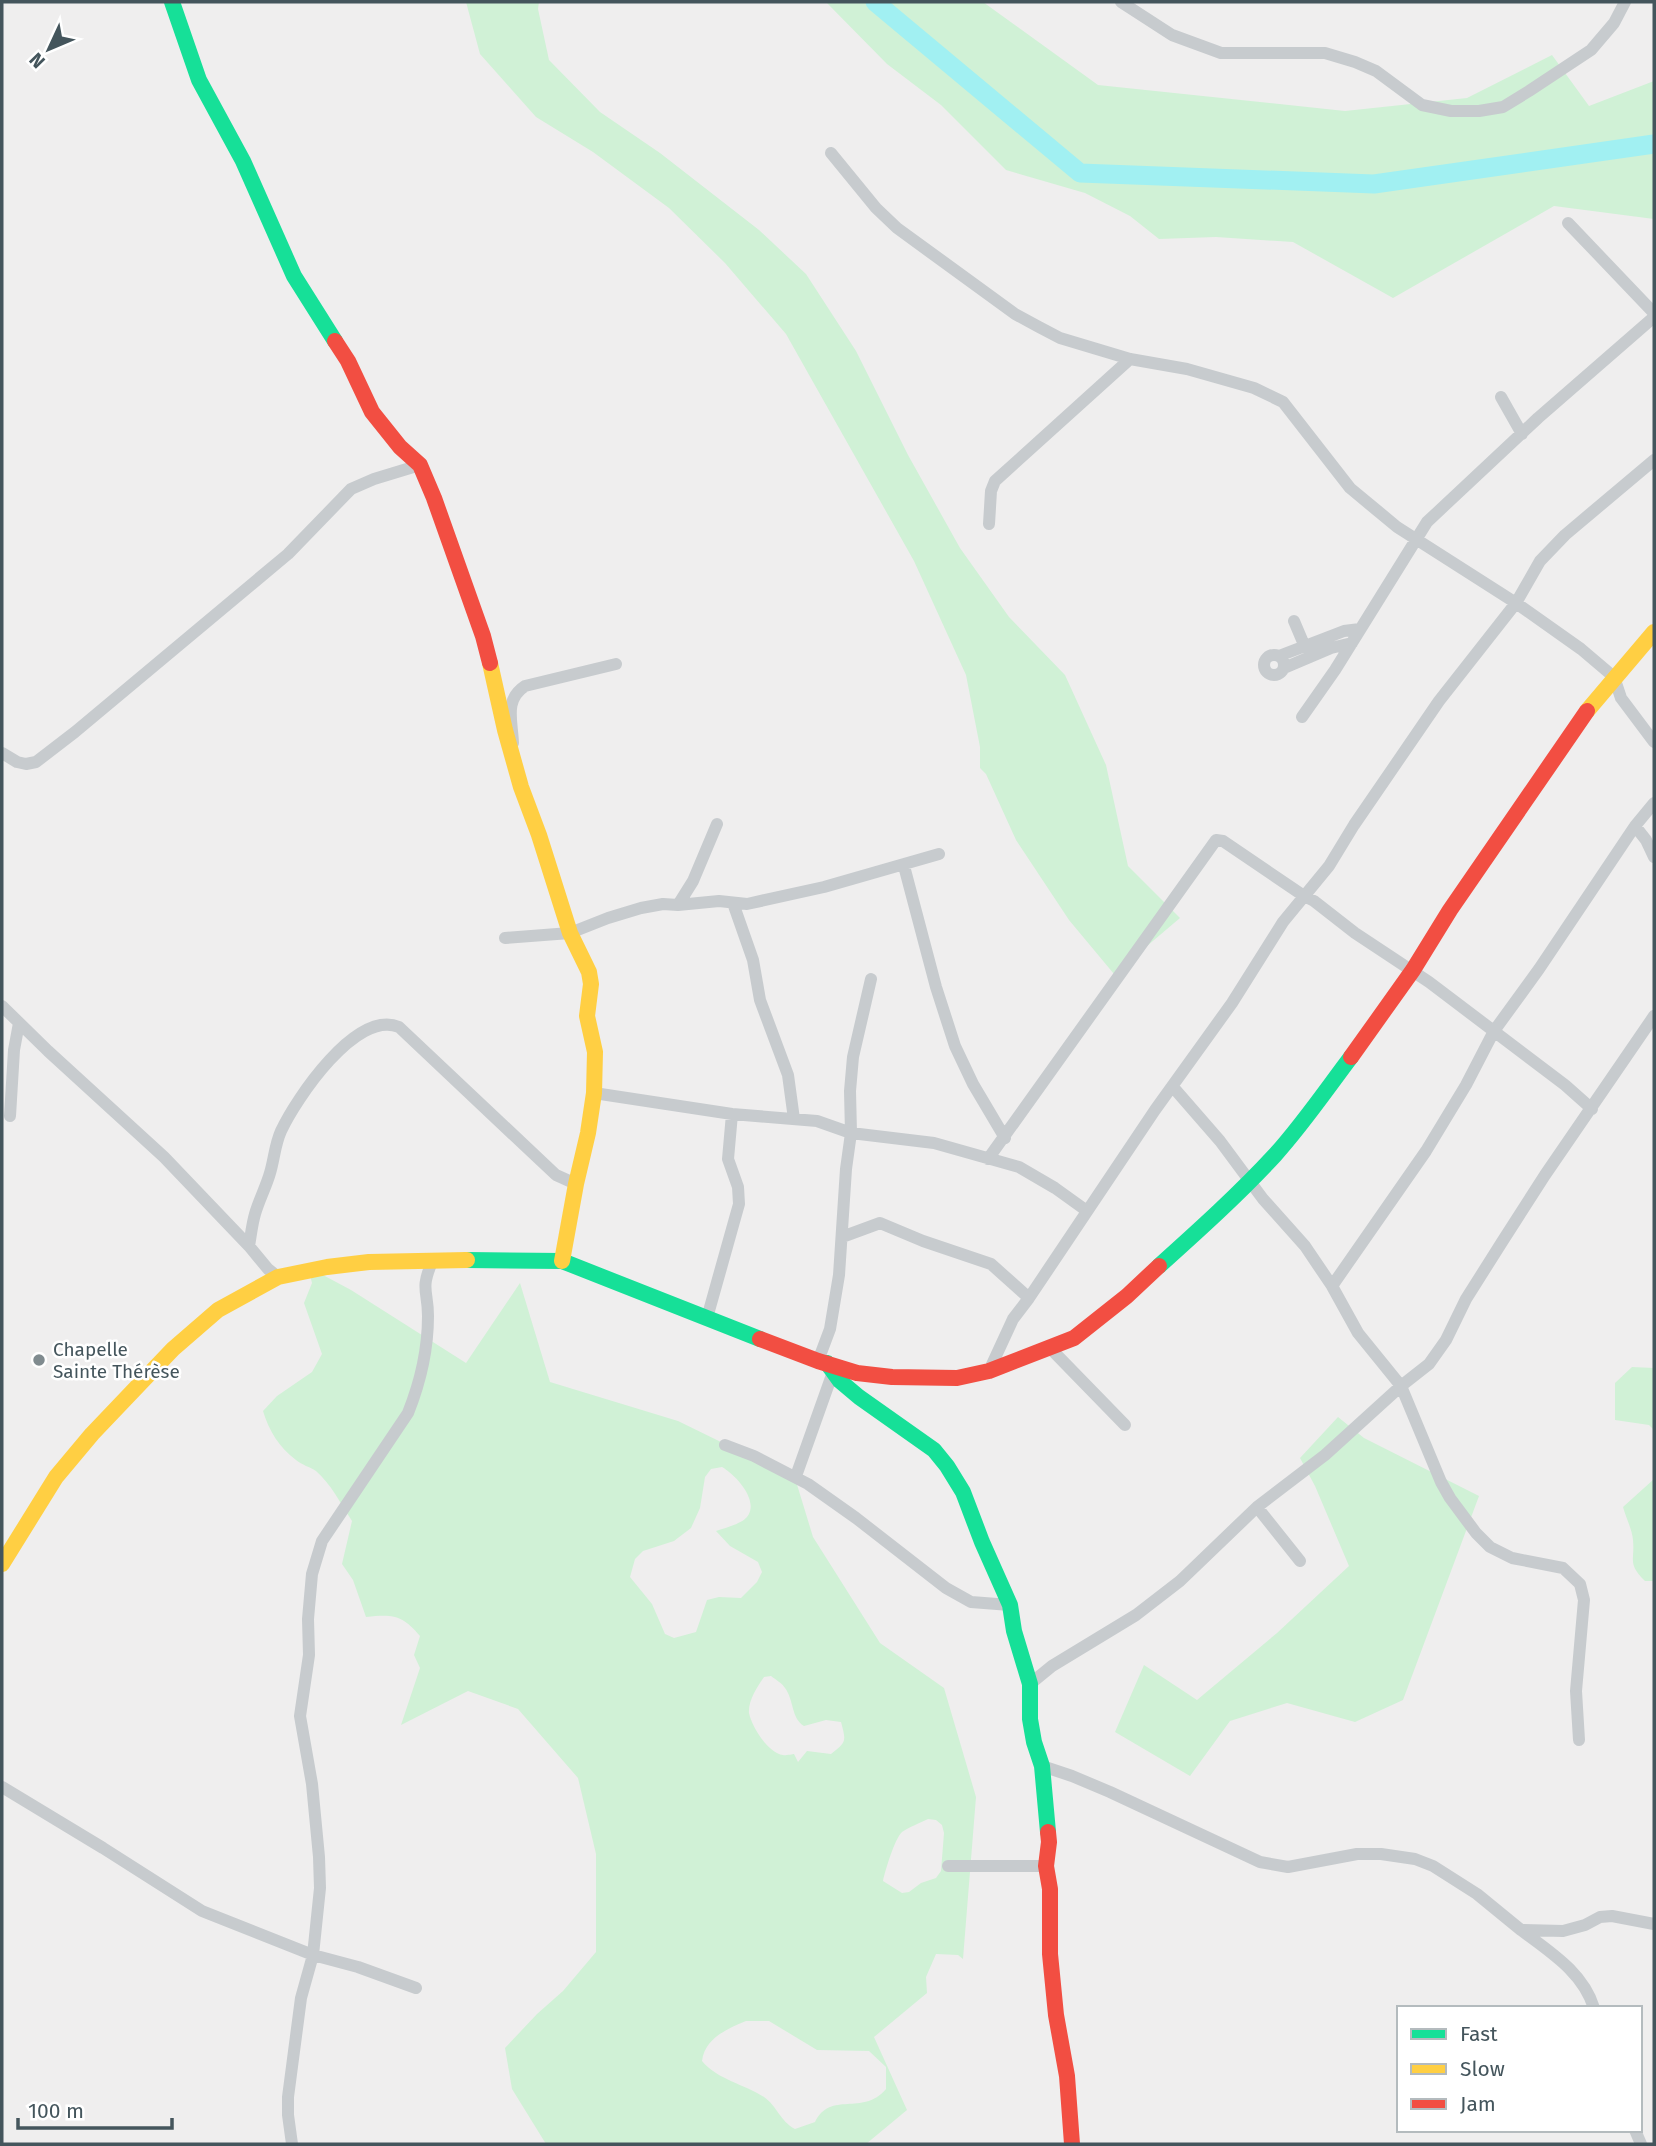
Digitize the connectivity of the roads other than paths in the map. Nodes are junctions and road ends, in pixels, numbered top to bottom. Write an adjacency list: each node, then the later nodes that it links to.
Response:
1 (172, 2): 11 (street)
2 (1121, 2): 3 (street)
3 (1625, 2)
4 (831, 153): 7 (street)
5 (1568, 223): 6 (street)
6 (1654, 315): 9 (street)
7 (1130, 359): 12 (street); 13 (street)
8 (1501, 397): 9 (street)
9 (1522, 434): 13 (street)
10 (1654, 460): 14 (street)
11 (420, 465): 24 (street); 25 (street)
12 (989, 524)
13 (1415, 539): 14 (street); 16 (street)
14 (1516, 603): 21 (street); 32 (street)
15 (1294, 621): 19 (street)
16 (1360, 629): 18 (street); 19 (street)
17 (1654, 632): 21 (street)
18 (1352, 643): 19 (street); 22 (street)
19 (1306, 647)
20 (616, 664): 25 (street)
21 (1614, 677): 23 (street); 37 (street)
22 (1302, 717)
23 (1654, 742)
24 (2, 753)
25 (514, 764): 35 (street)
26 (1654, 803): 28 (street)
27 (717, 824): 34 (street)
28 (1635, 826): 30 (street); 42 (street)
29 (939, 854): 31 (street)
30 (1654, 857)
31 (904, 866): 33 (street); 50 (street)
32 (1304, 896): 37 (street); 43 (street); 50 (street)
33 (733, 902): 34 (street); 48 (street)
34 (678, 905): 35 (street)
35 (570, 933): 36 (street); 44 (street)
36 (505, 938)
37 (1413, 970): 42 (street); 52 (street)
38 (871, 979): 49 (street)
39 (2, 1006): 41 (street)
40 (1654, 1016): 45 (street)
41 (19, 1023): 47 (street); 56 (street)
42 (1494, 1031): 45 (street); 60 (street)
43 (1173, 1087): 52 (street); 54 (street)
44 (594, 1093): 46 (street); 53 (street)
45 (1591, 1109): 66 (street)
46 (732, 1114): 48 (street); 62 (street)
47 (10, 1116)
48 (794, 1119): 49 (street)
49 (851, 1133): 51 (street); 55 (street)
50 (1005, 1138): 51 (street)
51 (988, 1159): 54 (street)
52 (1249, 1181): 60 (street); 63 (street)
53 (576, 1184): 56 (street); 57 (street)
54 (1087, 1211): 61 (street)
55 (842, 1237): 61 (street); 64 (street)
56 (249, 1246): 59 (street)
57 (562, 1261): 58 (street); 62 (street)
58 (432, 1262): 59 (street); 82 (street)
59 (278, 1277): 72 (street)
60 (1332, 1286): 66 (street)
61 (1029, 1298): 65 (street)
62 (707, 1318): 64 (street)
63 (1051, 1349): 65 (street); 67 (street)
64 (826, 1365): 65 (street); 69 (street); 73 (street)
65 (989, 1371)
66 (1401, 1386): 70 (street); 75 (street)
67 (1125, 1425)
68 (725, 1445): 69 (street)
69 (796, 1476): 73 (street)
70 (1257, 1507): 71 (street); 74 (street)
71 (1300, 1561)
72 (2, 1564)
73 (1010, 1605): 74 (street)
74 (1030, 1684): 76 (street)
75 (1579, 1740)
76 (1042, 1766): 79 (street); 81 (street)
77 (2, 1787): 82 (street)
78 (948, 1866): 79 (street)
79 (1046, 1866): 86 (street)
80 (1654, 1924): 81 (street)
81 (1521, 1930): 84 (street)
82 (313, 1955): 83 (street); 85 (street)
83 (416, 1988)
84 (1593, 2006)
85 (292, 2144)
86 (1072, 2144)

